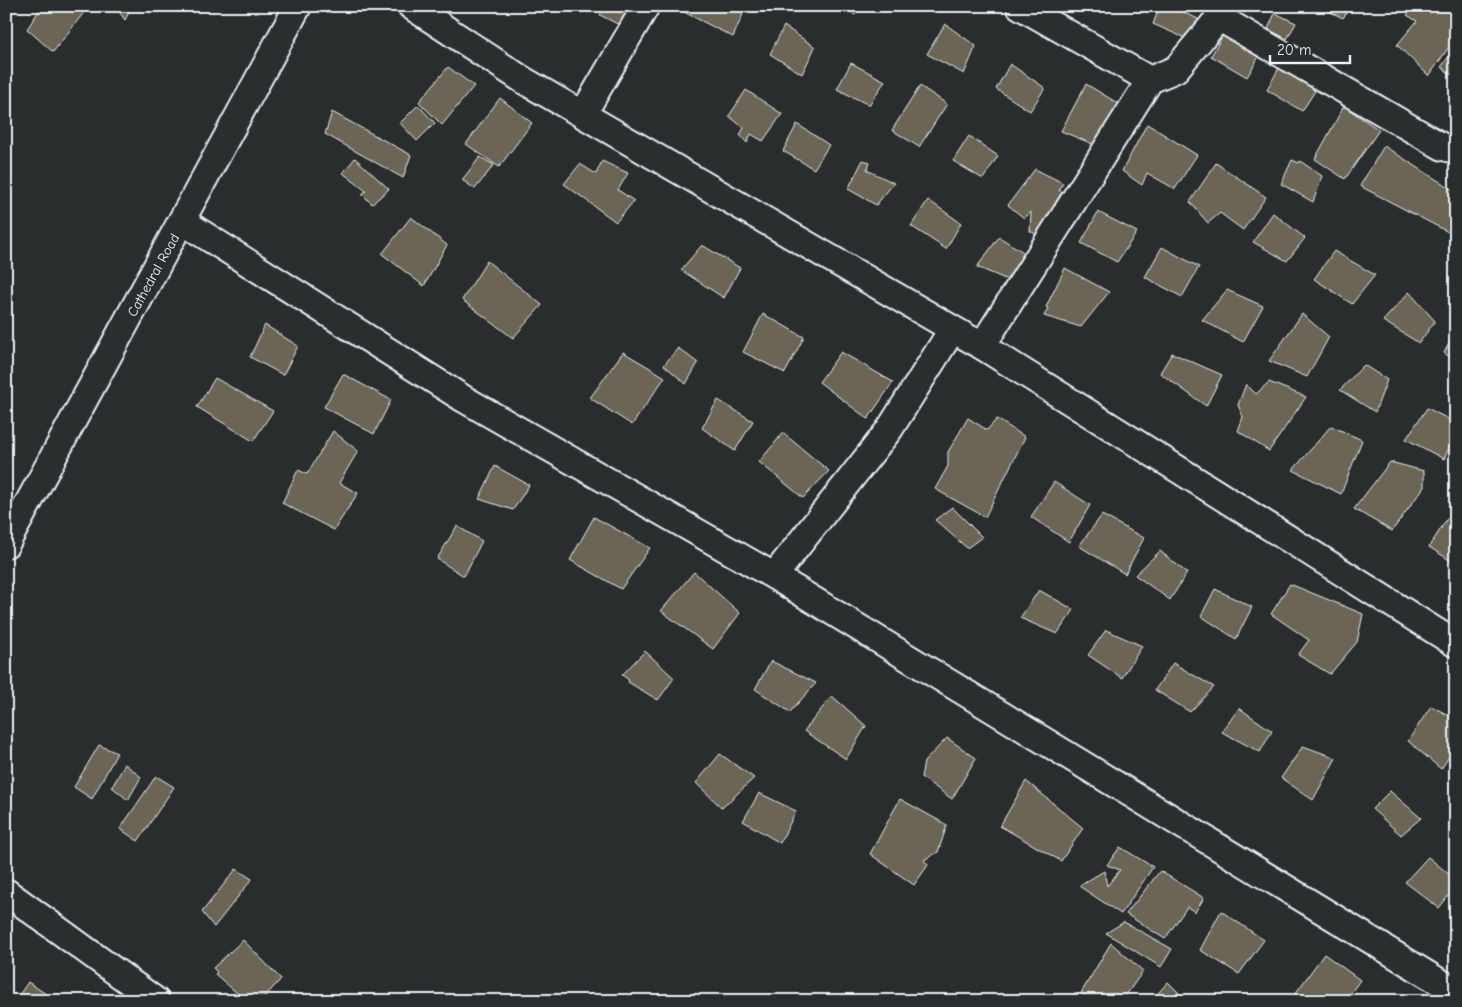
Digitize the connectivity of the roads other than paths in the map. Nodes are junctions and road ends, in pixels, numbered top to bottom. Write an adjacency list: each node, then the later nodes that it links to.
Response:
1 (298, 6): 8 (street, Cathedral Road)
2 (411, 6): 6 (street)
3 (646, 6): 6 (street)
4 (1020, 6): 5 (street)
5 (1150, 80): 7 (street); 10 (street)
6 (583, 114): 9 (street)
7 (1456, 150)
8 (182, 221): 11 (street, Cathedral Road); 12 (street)
9 (952, 330): 10 (street); 12 (street)
10 (982, 346): 13 (street)
11 (6, 544)
12 (774, 576): 15 (street)
13 (1456, 644)
14 (6, 892): 16 (street)
15 (1456, 992)
16 (156, 1001)

